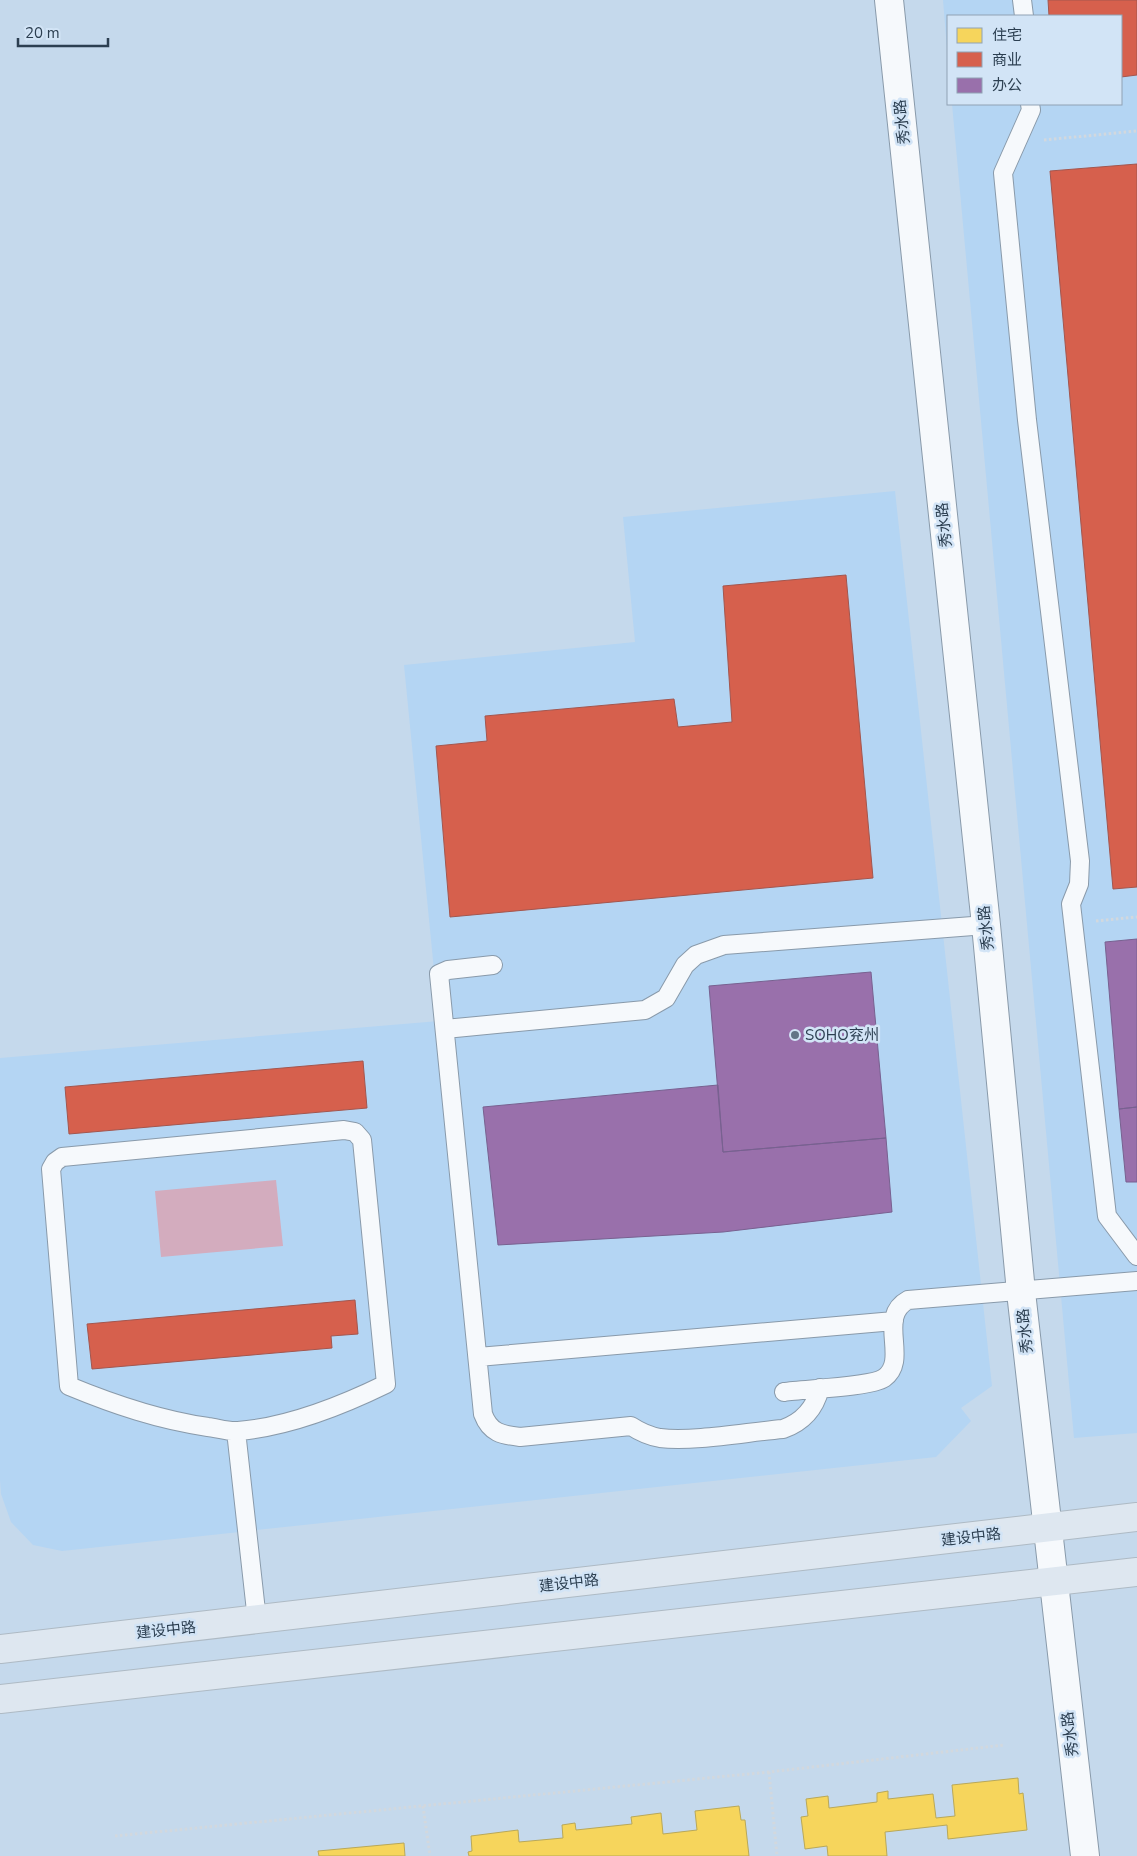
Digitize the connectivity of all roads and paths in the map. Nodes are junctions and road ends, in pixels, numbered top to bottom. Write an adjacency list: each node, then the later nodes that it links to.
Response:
1 (889, 0): 9 (street, 秀水路)
2 (1022, 0): 3 (lane)
3 (1024, 15)
4 (1030, 105): 6 (lane)
5 (1137, 131): 6 (path)
6 (1016, 143): 8 (lane)
7 (1137, 917): 8 (path)
8 (1073, 922): 12 (lane)
9 (986, 925): 11 (lane); 14 (street, 秀水路)
10 (493, 965): 11 (lane)
11 (445, 1030): 16 (lane)
12 (1137, 1256)
13 (1137, 1281): 14 (lane)
14 (1021, 1292): 15 (lane); 21 (street, 秀水路)
15 (894, 1321): 16 (lane); 17 (lane)
16 (478, 1357): 17 (lane)
17 (820, 1388): 18 (lane)
18 (784, 1392)
19 (236, 1431): 19 (lane); 24 (lane)
20 (1137, 1517): 21 (main road, 建设中路)
21 (1046, 1528): 23 (street, 秀水路); 24 (main road, 建设中路)
22 (1137, 1572): 23 (main road)
23 (1053, 1581): 26 (main road); 33 (street, 秀水路)
24 (257, 1620): 25 (main road, 建设中路)
25 (0, 1649)
26 (0, 1699)
27 (1004, 1745): 28 (path)
28 (769, 1772): 29 (path); 32 (path)
29 (423, 1806): 30 (path); 31 (path)
30 (115, 1836)
31 (430, 1856)
32 (777, 1856)
33 (1084, 1856)

